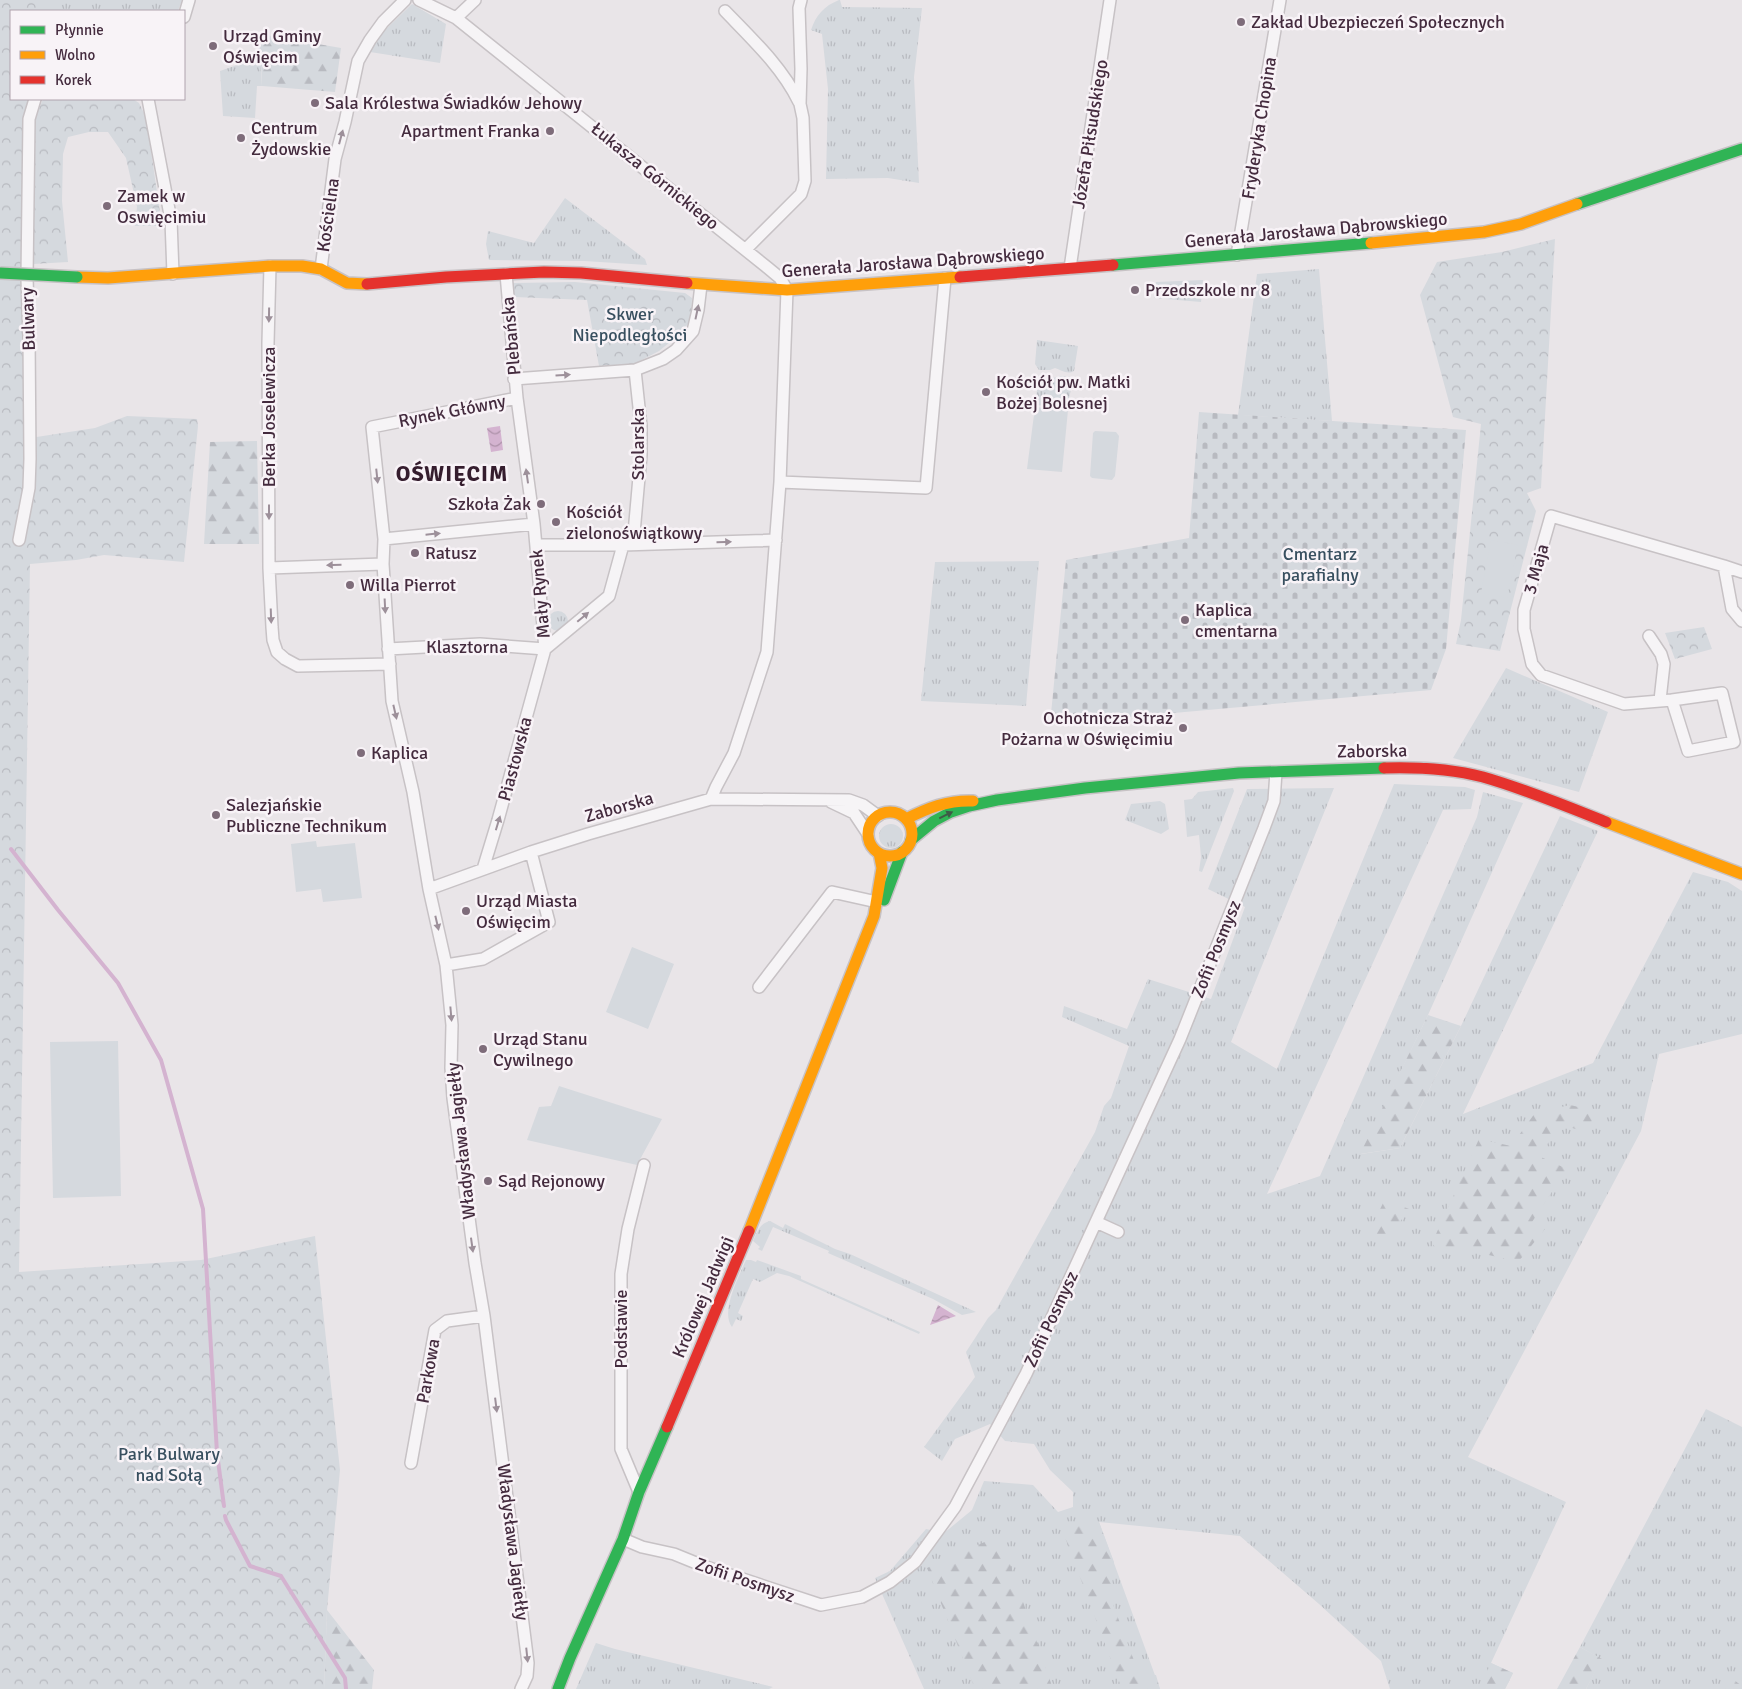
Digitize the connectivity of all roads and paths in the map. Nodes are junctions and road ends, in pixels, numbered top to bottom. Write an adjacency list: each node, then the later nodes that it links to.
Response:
1 (189, 0): 9 (street)
2 (405, 0): 19 (street, Kościelna, one-way to 2)
3 (419, 0): 10 (street, Łukasza Górnickiego)
4 (475, 0): 10 (street)
5 (801, 0): 13 (street)
6 (1110, 0): 18 (street, Józefa Piłsudskiego)
7 (1280, 0): 16 (street, Fryderyka Chopina)
8 (724, 11): 13 (street)
9 (185, 14)
10 (456, 18): 15 (street, Łukasza Górnickiego)
11 (35, 100): 32 (street, Bulwary)
12 (148, 100): 21 (street)
13 (800, 104): 15 (street)
14 (1742, 149): 16 (street, Generała Jarosława Dąbrowskiego)
15 (746, 250): 25 (street, Łukasza Górnickiego)
16 (1237, 255): 18 (street, Generała Jarosława Dąbrowskiego)
17 (270, 266): 19 (street, Generała Jarosława Dąbrowskiego); 21 (street, Generała Jarosława Dąbrowskiego); 38 (street, Berka Joselewicza, one-way to 38)
18 (1070, 268): 23 (street, Generała Jarosława Dąbrowskiego)
19 (321, 269): 22 (street, Generała Jarosława Dąbrowskiego)
20 (0, 273): 21 (street, Generała Jarosława Dąbrowskiego, bridge)
21 (174, 274)
22 (506, 274): 24 (street, Generała Jarosława Dąbrowskiego); 27 (street, Plebańska)
23 (945, 278): 25 (street, Generała Jarosława Dąbrowskiego); 29 (street)
24 (701, 284): 25 (street, Generała Jarosława Dąbrowskiego); 26 (street, one-way to 24)
25 (787, 290): 29 (street)
26 (635, 370): 27 (street, one-way to 26); 34 (street, Stolarska)
27 (514, 379): 28 (street, Plebańska)
28 (517, 398): 30 (street, Rynek Główny, one-way to 28); 31 (street, Rynek Główny, one-way to 31)
29 (780, 482): 33 (street)
30 (534, 524): 31 (street, one-way to 30); 35 (street, Mały Rynek)
31 (384, 539): 36 (street, Rynek Główny)
32 (19, 540)
33 (776, 540): 34 (street, one-way to 33); 47 (street)
34 (623, 545): 35 (street); 43 (street, Mały Rynek, one-way to 34)
35 (536, 546): 43 (street, Mały Rynek)
36 (383, 564): 38 (street, one-way to 38); 42 (street, Władysława Jagiełły, one-way to 42)
37 (1724, 566): 39 (street, 3 Maja); 40 (street); 45 (street, 3 Maja)
38 (269, 568): 44 (street, Berka Joselewicza, one-way to 44)
39 (1742, 572)
40 (1742, 621)
41 (1650, 636): 45 (street, 3 Maja)
42 (388, 649): 43 (street, Klasztorna); 44 (street, Władysława Jagiełły)
43 (545, 649): 57 (street, Piastowska, one-way to 43)
44 (390, 664): 59 (street, Władysława Jagiełły, one-way to 59)
45 (1666, 700): 45 (street, 3 Maja)
46 (1276, 772): 49 (street, Zaborska); 58 (street, Zaborska); 65 (street, Zofii Posmysz)
47 (711, 799): 48 (street, Zaborska); 54 (street, Zaborska)
48 (827, 801): 50 (street, Zaborska); 52 (street, Zaborska)
49 (987, 801): 51 (street, Zaborska); 53 (street, Zaborska, one-way to 49)
50 (878, 816): 51 (street); 52 (street)
51 (906, 819): 53 (street)
52 (868, 834): 56 (street)
53 (911, 840): 55 (street)
54 (531, 852): 57 (street, Zaborska); 62 (street)
55 (902, 852): 56 (street); 61 (street, Królowej Jadwigi)
56 (879, 853): 60 (street, Królowej Jadwigi)
57 (483, 869): 59 (street, Zaborska)
58 (1742, 874)
59 (429, 889): 62 (street, Władysława Jagiełły, one-way to 62)
60 (877, 902): 61 (street, Królowej Jadwigi); 63 (street)
61 (874, 916): 69 (street, Królowej Jadwigi)
62 (446, 965): 67 (street, Władysława Jagiełły, one-way to 67)
63 (760, 987)
64 (644, 1165): 69 (street, Podstawie)
65 (1096, 1222): 66 (street); 70 (street, Zofii Posmysz)
66 (1118, 1232)
67 (484, 1316): 68 (street, Parkowa); 71 (street, Władysława Jagiełły, one-way to 71)
68 (410, 1463)
69 (639, 1492): 70 (street, Królowej Jadwigi)
70 (623, 1539): 72 (street, Królowej Jadwigi)
71 (521, 1689)
72 (558, 1689)

